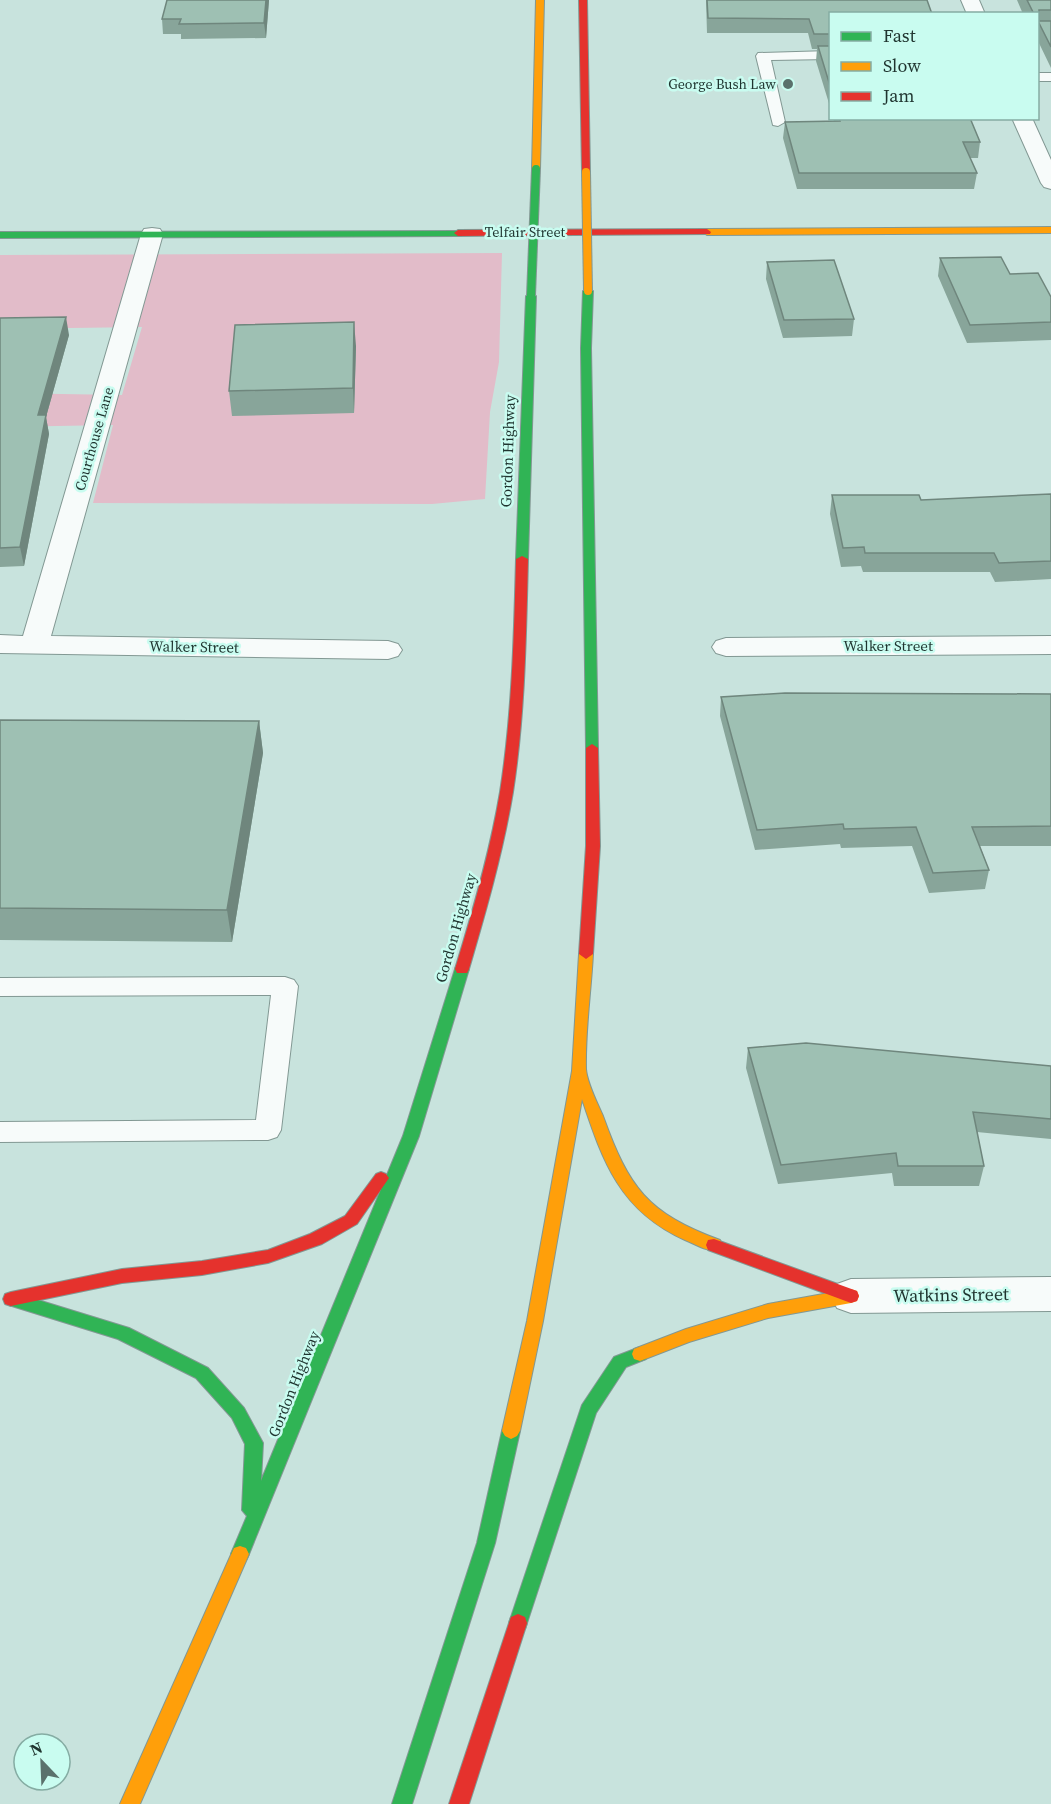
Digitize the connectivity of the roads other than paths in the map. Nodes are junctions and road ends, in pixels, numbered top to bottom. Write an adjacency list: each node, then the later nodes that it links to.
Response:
1 (540, 0): 18 (main road, Gordon Highway, bridge)
2 (583, 1): 16 (main road, bridge)
3 (829, 56): 5 (lane)
4 (1023, 120): 6 (street)
5 (778, 122)
6 (1051, 183)
7 (1051, 230): 8 (main road, Telfair Street)
8 (152, 234): 9 (main road, Telfair Street); 11 (street, Courthouse Lane)
9 (0, 235)
10 (0, 644): 11 (street, Walker Street)
11 (35, 644): 14 (street, Walker Street)
12 (1051, 645): 13 (street, Walker Street)
13 (726, 647)
14 (388, 650)
15 (0, 987): 17 (lane)
16 (579, 1071): 20 (main road); 24 (main road)
17 (0, 1132)
18 (411, 1136): 21 (main road); 22 (main road, Gordon Highway)
19 (1051, 1294): 20 (street, Watkins Street)
20 (851, 1296): 25 (main road)
21 (5, 1299): 22 (main road)
22 (250, 1532): 23 (main road, Gordon Highway)
23 (130, 1804)
24 (402, 1804)
25 (459, 1804)

